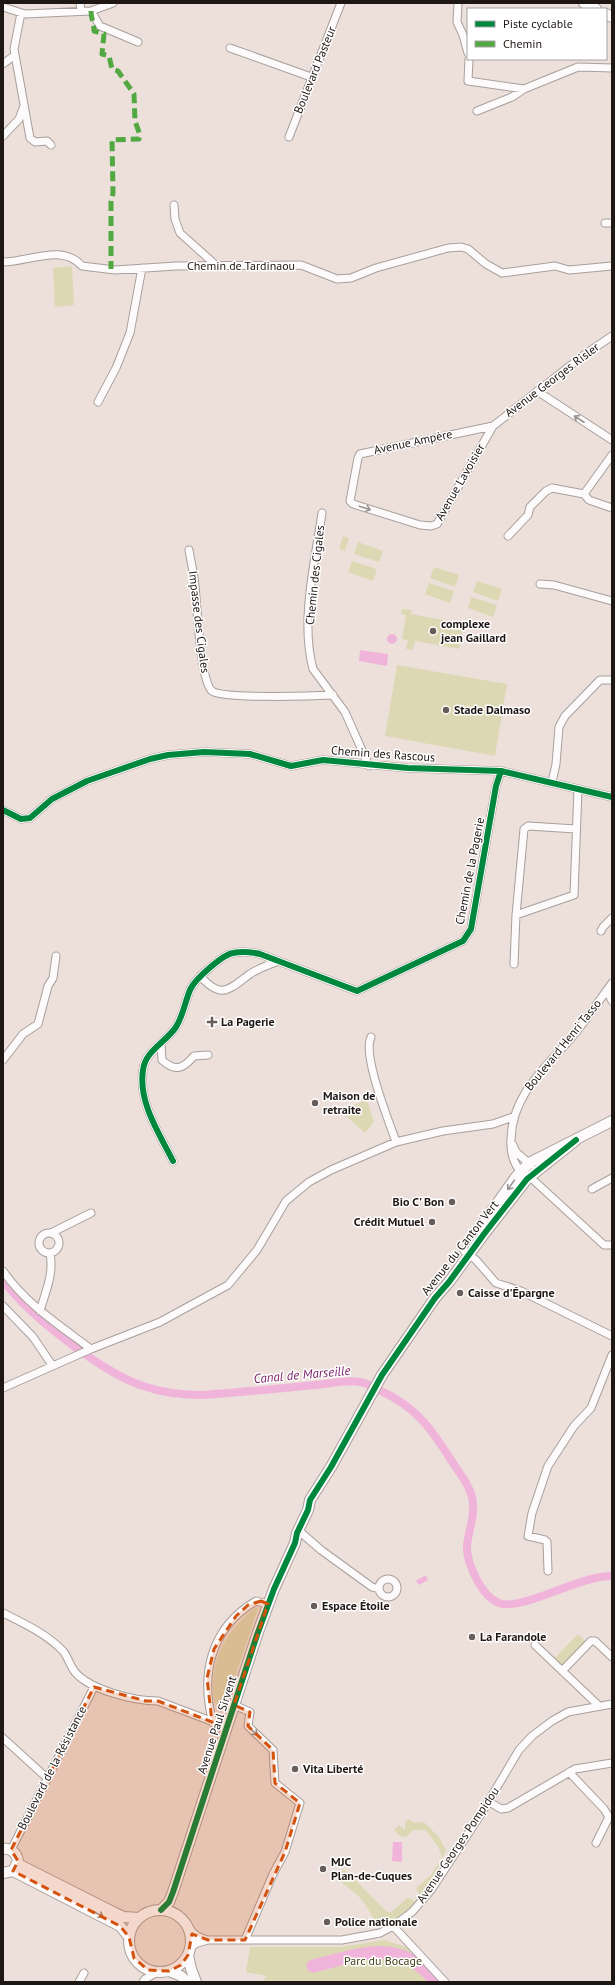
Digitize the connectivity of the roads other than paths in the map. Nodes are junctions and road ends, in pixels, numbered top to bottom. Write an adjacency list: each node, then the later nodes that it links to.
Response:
1 (80, 3): 8 (street)
2 (113, 3): 9 (street)
3 (341, 3): 18 (street, Boulevard Pasteur)
4 (458, 3): 13 (street)
5 (584, 3): 7 (street)
6 (3, 7): 10 (street)
7 (594, 8)
8 (81, 11): 9 (street); 10 (street)
9 (91, 11): 11 (street)
10 (21, 13): 14 (street)
11 (138, 42)
12 (230, 48): 18 (street)
13 (467, 50)
14 (15, 55): 16 (street); 20 (street)
15 (469, 60): 19 (street)
16 (3, 64)
17 (612, 68): 19 (street)
18 (311, 77): 23 (street, Boulevard Pasteur)
19 (524, 89): 21 (street)
20 (24, 106): 22 (street); 24 (street)
21 (477, 111)
22 (3, 136)
23 (289, 137)
24 (51, 145)
25 (174, 205): 28 (street)
26 (3, 262): 29 (street, Chemin de Tardinaou)
27 (612, 266): 28 (street, Chemin de Tardinaou)
28 (218, 267): 29 (street, Chemin de Tardinaou)
29 (142, 268): 32 (street)
30 (612, 336): 31 (street, Avenue Georges Risler)
31 (538, 391): 33 (street, Avenue Georges Risler); 34 (street, one-way to 31)
32 (98, 402)
33 (493, 426): 36 (street, Avenue Ampère); 36 (street, Avenue Lavoisier, one-way to 33)
34 (612, 440)
35 (612, 455): 37 (street)
36 (354, 479)
37 (584, 494): 38 (street); 40 (street)
38 (612, 508)
39 (322, 513): 45 (street, Chemin des Cigales)
40 (508, 536)
41 (189, 550): 45 (street, Impasse des Cigales)
42 (540, 584): 43 (street)
43 (612, 602)
44 (612, 680): 48 (street)
45 (333, 695): 46 (street, Chemin des Cigales)
46 (369, 766): 47 (street, Chemin des Rascous); 51 (street, Chemin des Rascous)
47 (501, 771): 48 (street, Chemin des Rascous); 57 (street, Chemin de la Pagerie)
48 (552, 782): 49 (street, Chemin des Rascous)
49 (578, 789): 50 (street, Chemin des Rascous); 52 (street)
50 (612, 797)
51 (3, 810)
52 (576, 828): 53 (street); 53 (street)
53 (516, 915): 58 (street)
54 (612, 918): 55 (street)
55 (601, 931)
56 (56, 956): 66 (street)
57 (279, 962): 59 (street, Chemin de la Pagerie); 59 (street)
58 (514, 964)
59 (200, 976): 64 (street)
60 (612, 983): 61 (street, Boulevard Henri Tasso)
61 (607, 990): 62 (street); 67 (street, Boulevard Henri Tasso)
62 (612, 1001)
63 (370, 1037): 70 (street)
64 (161, 1044): 65 (street); 71 (street)
65 (208, 1055)
66 (3, 1060)
67 (513, 1116): 69 (street, Boulevard Henri Tasso); 70 (street)
68 (612, 1122): 72 (street, Avenue du Canton Vert)
69 (511, 1131): 72 (street, Boulevard Henri Tasso); 72 (street, Boulevard Henri Tasso)
70 (396, 1142): 84 (street)
71 (172, 1161)
72 (528, 1172): 77 (street); 79 (street, Avenue du Canton Vert)
73 (612, 1178): 74 (street)
74 (592, 1189)
75 (92, 1213): 76 (street)
76 (51, 1233): 78 (street); 78 (street)
77 (612, 1245)
78 (50, 1253): 82 (street)
79 (466, 1253): 83 (street); 88 (street, Avenue du Canton Vert)
80 (3, 1271): 82 (street)
81 (3, 1306): 86 (street)
82 (40, 1311): 84 (street)
83 (612, 1336)
84 (86, 1351): 86 (street)
85 (612, 1355): 90 (street)
86 (52, 1365): 87 (street)
87 (3, 1387)
88 (376, 1388): 89 (street, Avenue Paul Sirvent)
89 (298, 1531): 91 (street); 92 (street, Avenue Paul Sirvent)
90 (548, 1571)
91 (379, 1587)
92 (268, 1604): 99 (street, Avenue Paul Sirvent); 101 (street)
93 (3, 1613): 97 (street)
94 (535, 1644): 96 (street)
95 (612, 1657): 96 (street)
96 (562, 1671): 100 (street)
97 (94, 1686): 101 (street); 106 (street, Boulevard de la Résistance)
98 (612, 1704): 100 (street, Avenue Georges Pompidou)
99 (234, 1705): 102 (street, Avenue Paul Sirvent); 119 (street, one-way to 119)
100 (598, 1706): 107 (street, Avenue Georges Pompidou)
101 (213, 1723): 102 (street)
102 (227, 1727): 111 (street, Avenue Paul Sirvent)
103 (3, 1738): 106 (street)
104 (612, 1763): 105 (street)
105 (569, 1772): 107 (street); 108 (street)
106 (47, 1778): 109 (street, Boulevard de la Résistance)
107 (488, 1802): 115 (street, Avenue Georges Pompidou)
108 (596, 1843)
109 (7, 1850): 110 (street)
110 (11, 1869): 114 (street); 117 (street, one-way to 117)
111 (180, 1873): 112 (street); 113 (street)
112 (161, 1910): 113 (street); 114 (street)
113 (177, 1915): 116 (street)
114 (140, 1918): 117 (street)
115 (393, 1926): 119 (street, Avenue Georges Pompidou); 128 (street)
116 (190, 1930): 118 (street, Avenue Georges Pompidou); 120 (street)
117 (130, 1937): 122 (street)
118 (208, 1940): 119 (street, Avenue Georges Pompidou); 120 (street, Avenue Georges Pompidou)
119 (246, 1940)
120 (190, 1951): 121 (street); 127 (street)
121 (169, 1971): 122 (street); 126 (street)
122 (158, 1972): 125 (street)
123 (84, 1973): 124 (street)
124 (79, 1982)
125 (143, 1982)
126 (187, 1982)
127 (196, 1982)
128 (445, 1982)

